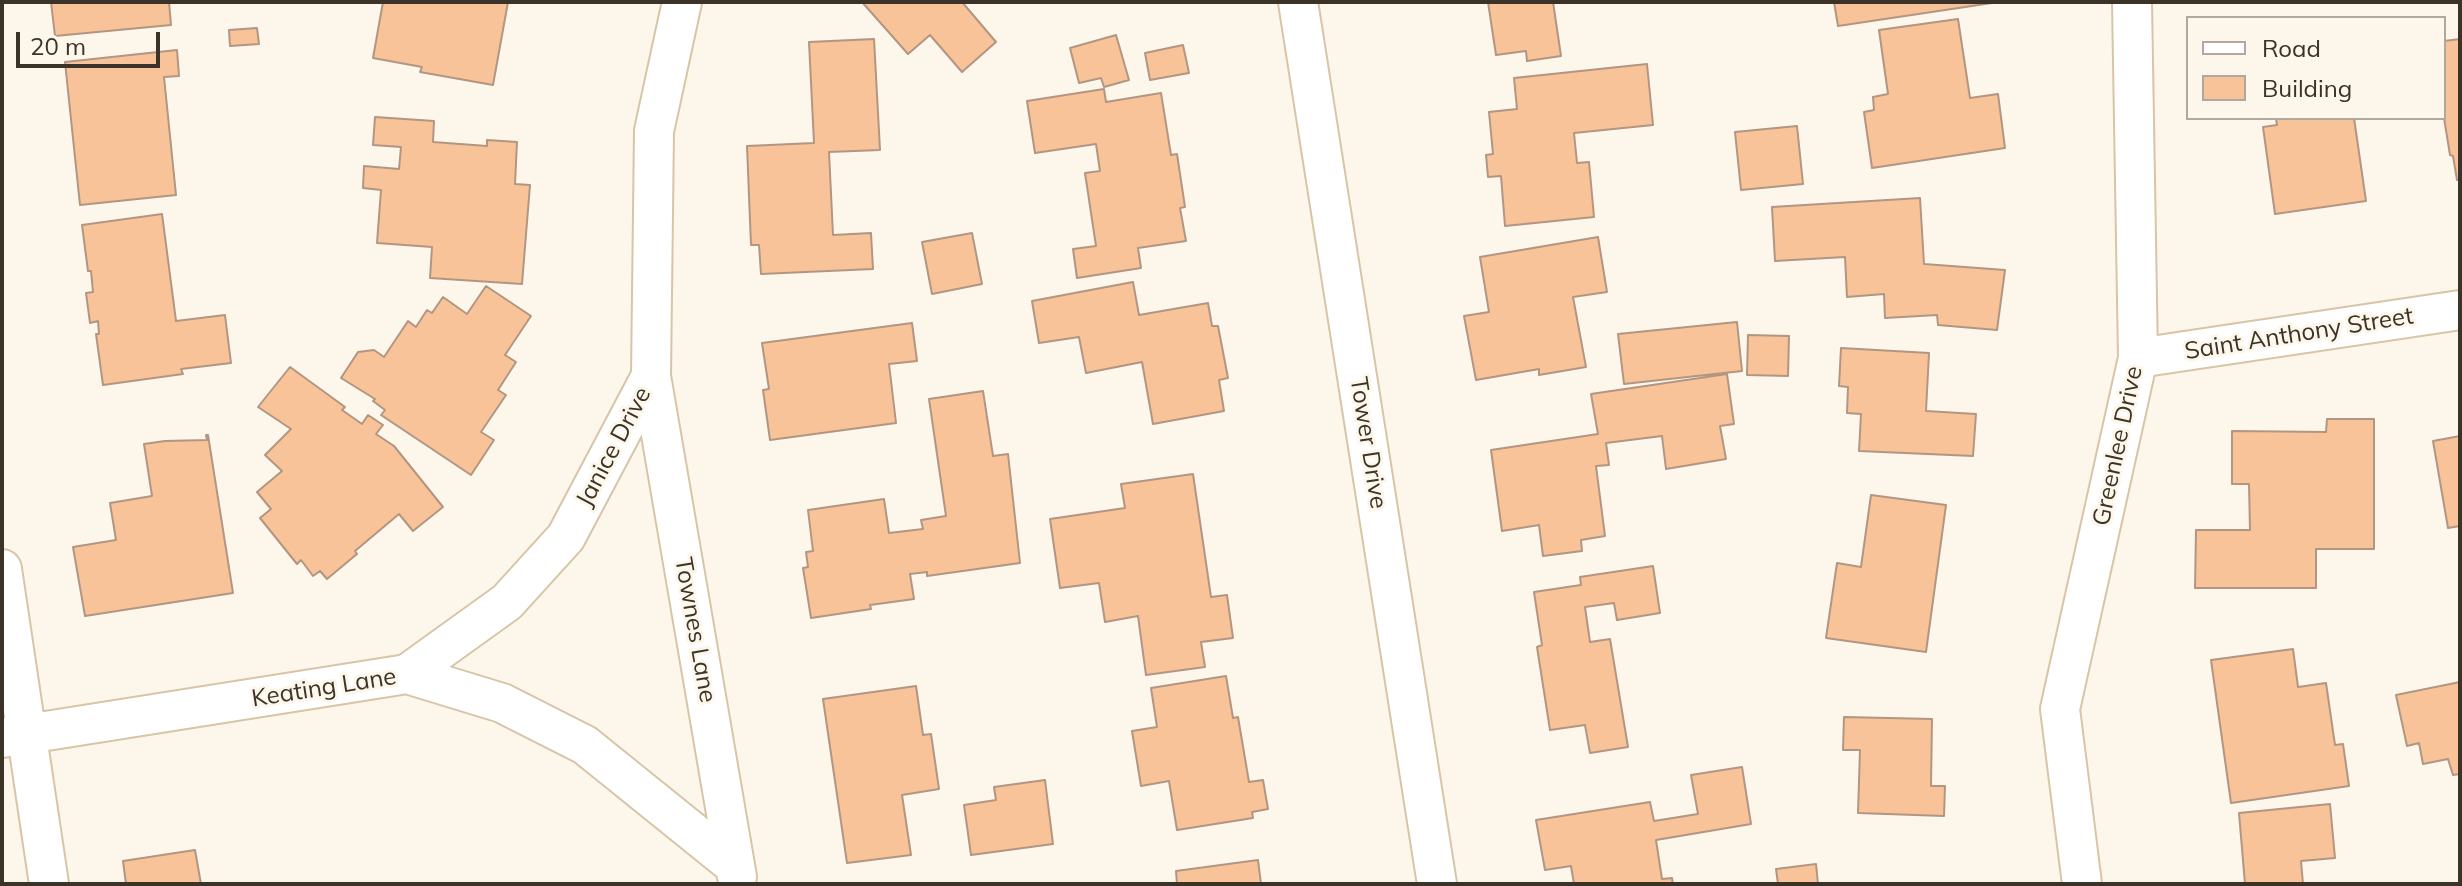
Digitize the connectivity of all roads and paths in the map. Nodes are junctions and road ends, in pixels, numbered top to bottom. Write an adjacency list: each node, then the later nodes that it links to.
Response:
1 (682, 2): 6 (street, Janice Drive)
2 (1298, 2): 12 (street, Tower Drive)
3 (2132, 2): 5 (street, Greenlee Drive)
4 (2460, 310): 5 (street, Saint Anthony Street)
5 (2138, 358): 13 (street, Greenlee Drive)
6 (651, 376): 8 (street, Janice Drive); 10 (street, Townes Lane)
7 (2, 569): 9 (street)
8 (407, 674): 9 (street, Keating Lane); 10 (street, Keating Lane)
9 (14, 736): 11 (street)
10 (737, 875)
11 (49, 884)
12 (1437, 884)
13 (2082, 884)

